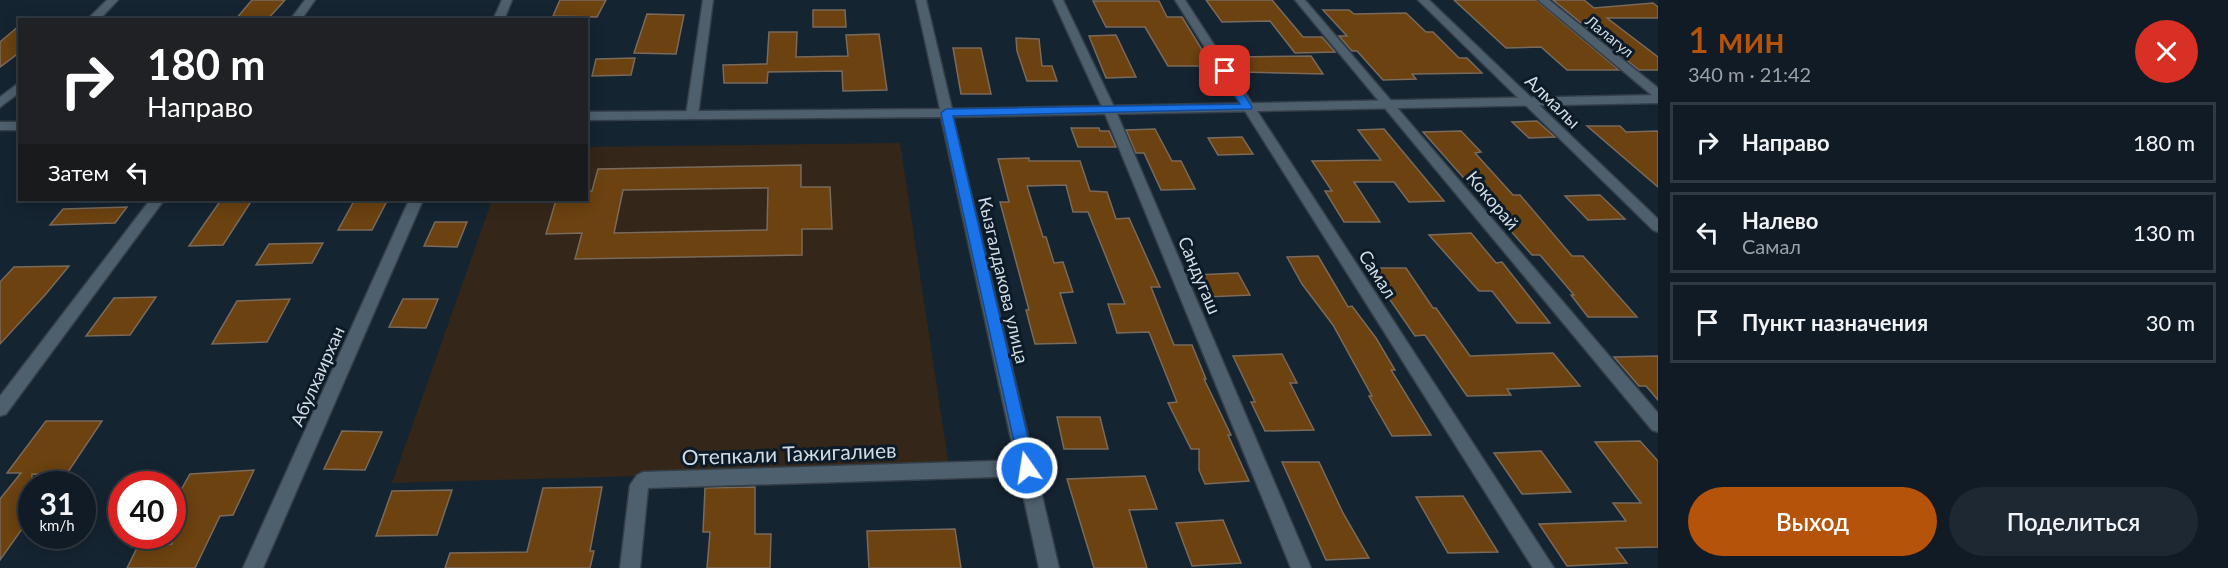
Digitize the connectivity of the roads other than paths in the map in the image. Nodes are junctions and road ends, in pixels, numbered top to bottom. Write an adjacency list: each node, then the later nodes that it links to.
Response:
1 (113, 0): 11 (street)
2 (310, 0): 12 (street)
3 (507, 0): 13 (street)
4 (708, 0): 22 (street)
5 (921, 0): 21 (street, Кызгалдакова улица)
6 (1058, 0): 20 (street, Сандугаш)
7 (1180, 0): 19 (street, Самал)
8 (1299, 0): 18 (street, Кокорай)
9 (1423, 0): 16 (street, Алмалы)
10 (1543, 0): 15 (street, Лалагул)
11 (94, 18)
12 (296, 18)
13 (499, 18)
14 (18, 87): 17 (street)
15 (1658, 96): 16 (street)
16 (1527, 101): 18 (street); 28 (street, Алмалы)
17 (0, 103)
18 (1386, 104): 19 (street); 30 (street, Кокорай)
19 (1247, 107): 20 (street); 36 (street, Самал)
20 (1109, 109): 21 (street); 35 (street, Сандугаш)
21 (946, 113): 22 (street); 31 (street, Кызгалдакова улица)
22 (692, 115): 23 (street)
23 (588, 116)
24 (0, 126): 25 (street)
25 (18, 126)
26 (156, 201): 29 (street)
27 (416, 201): 32 (street, Абулхаирхан)
28 (1658, 227)
29 (0, 409)
30 (1658, 425)
31 (1027, 468): 33 (street, Отепкали Тажигалиев); 34 (street, Кызгалдакова улица)
32 (253, 568)
33 (630, 568)
34 (1049, 568)
35 (1301, 568)
36 (1545, 568)

